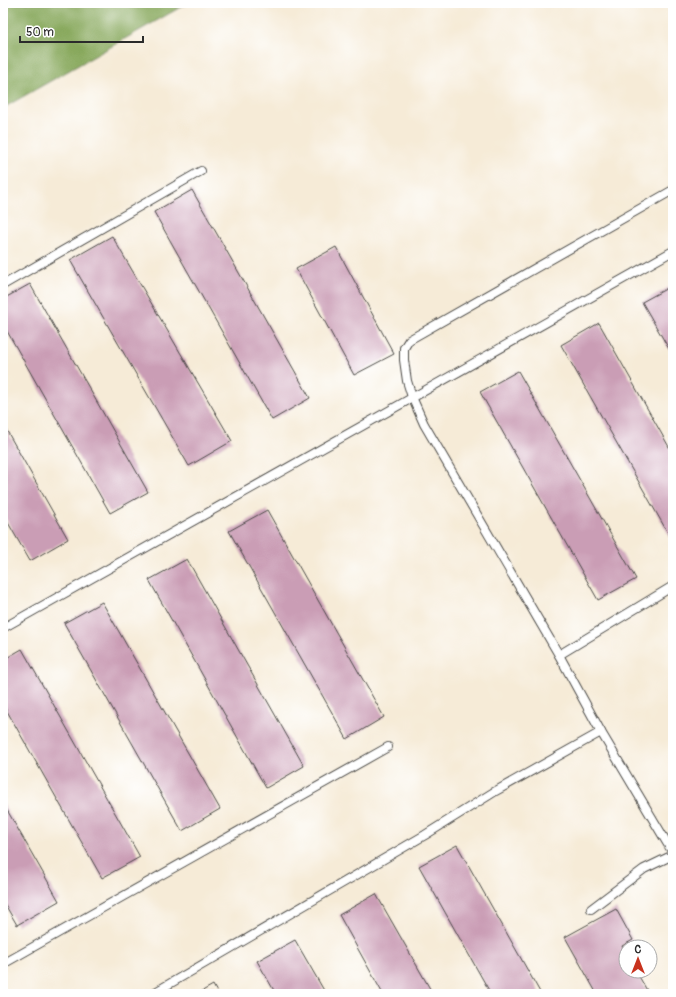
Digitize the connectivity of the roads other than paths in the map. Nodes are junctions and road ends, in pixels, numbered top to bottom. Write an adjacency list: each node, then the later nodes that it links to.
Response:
1 (201, 171): 4 (lane)
2 (673, 190): 5 (lane)
3 (673, 251): 5 (lane)
4 (3, 285)
5 (412, 397): 7 (lane); 8 (lane)
6 (673, 586): 8 (lane)
7 (3, 628)
8 (559, 655): 9 (lane)
9 (601, 732): 11 (lane); 14 (lane)
10 (388, 747): 13 (lane)
11 (673, 854): 12 (lane)
12 (591, 909)
13 (3, 964)
14 (152, 994)

